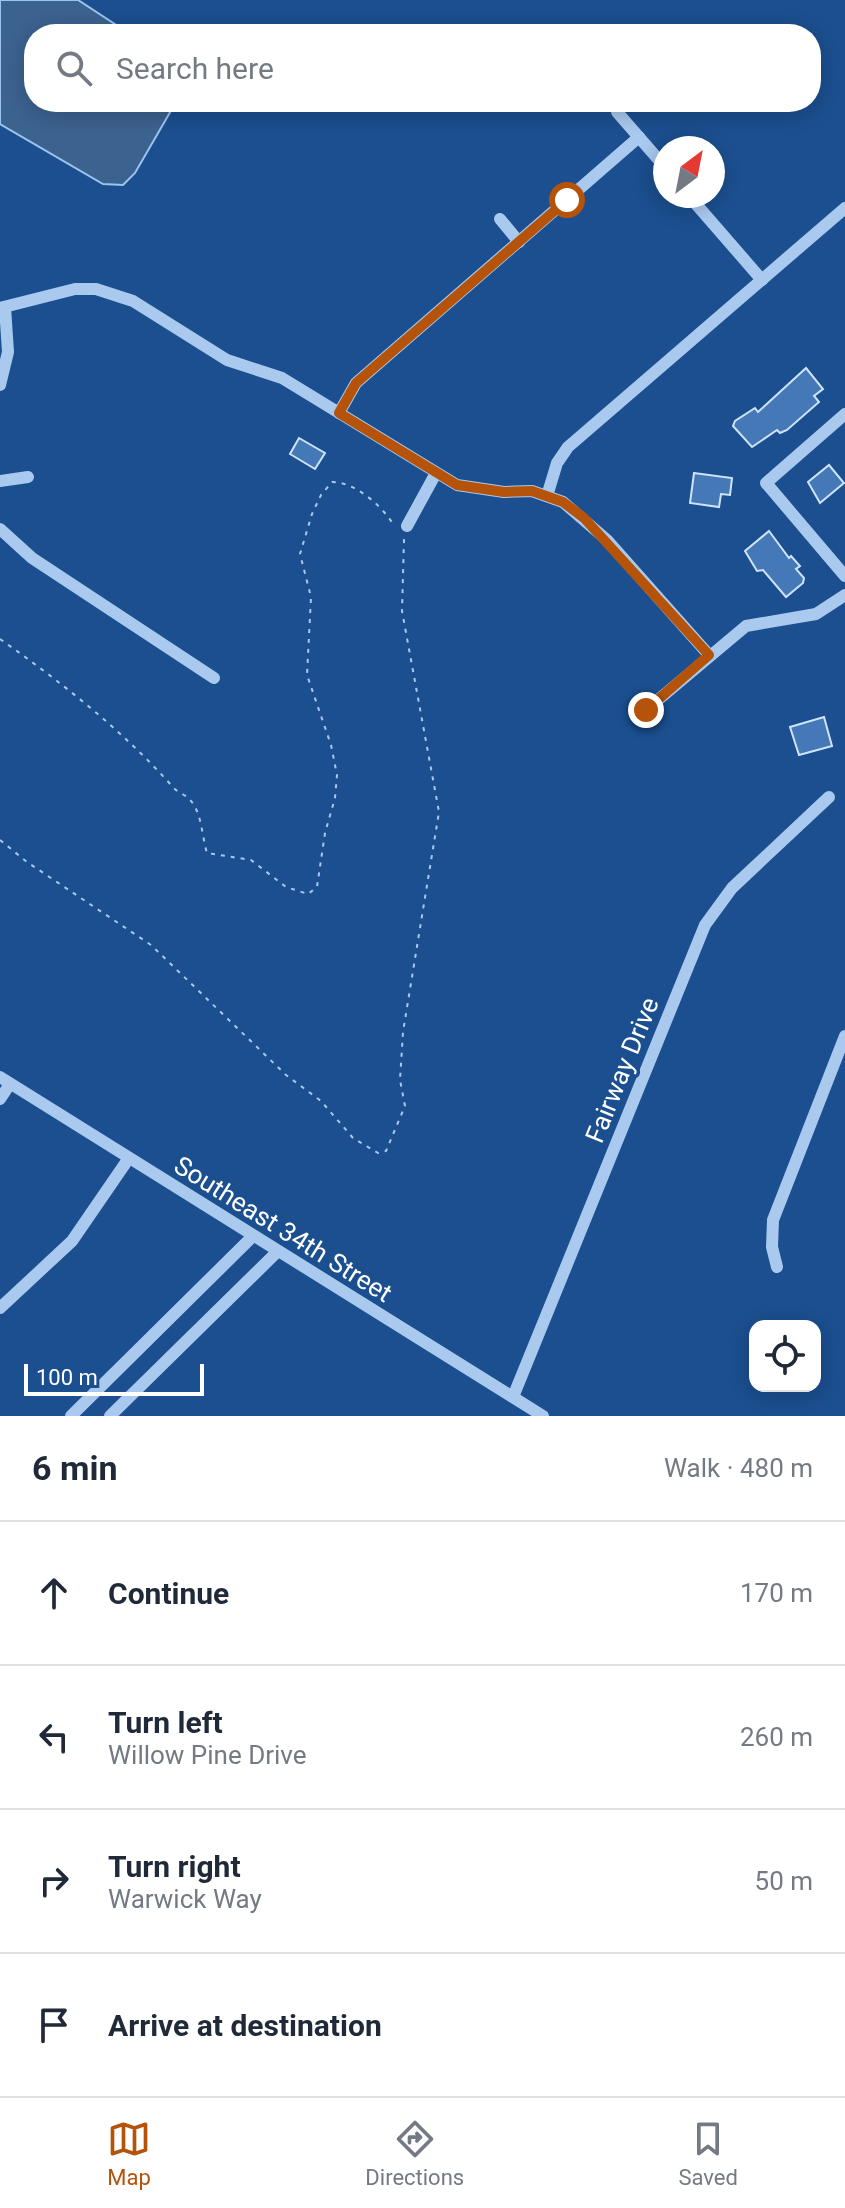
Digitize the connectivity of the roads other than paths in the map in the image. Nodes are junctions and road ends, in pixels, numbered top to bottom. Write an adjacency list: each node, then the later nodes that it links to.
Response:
1 (617, 112): 2 (street)
2 (639, 137): 3 (street); 7 (street)
3 (653, 153)
4 (699, 208): 8 (street)
5 (845, 208): 8 (street)
6 (500, 219): 7 (street)
7 (519, 242): 11 (street)
8 (762, 280): 16 (street)
9 (2, 307): 10 (street); 11 (street)
10 (0, 385)
11 (339, 413): 13 (street)
12 (845, 414): 19 (street)
13 (436, 473): 16 (street); 17 (street)
14 (28, 477): 15 (street)
15 (0, 481)
16 (547, 496): 21 (street)
17 (407, 526)
18 (0, 529): 22 (street)
19 (845, 576)
20 (845, 595): 21 (street)
21 (709, 655): 23 (street)
22 (214, 678)
23 (646, 710)
24 (829, 797): 33 (street, Fairway Drive)
25 (845, 1036): 31 (street)
26 (5, 1080): 27 (street); 28 (street, Southeast 34th Street)
27 (0, 1099)
28 (129, 1158): 29 (street, Southeast 34th Street); 32 (street)
29 (253, 1236): 30 (street, Southeast 34th Street); 34 (street)
30 (277, 1252): 33 (street, Southeast 34th Street); 35 (street)
31 (777, 1267)
32 (0, 1308)
33 (513, 1397): 36 (street, Southeast 34th Street)
34 (71, 1416)
35 (110, 1416)
36 (543, 1416)

